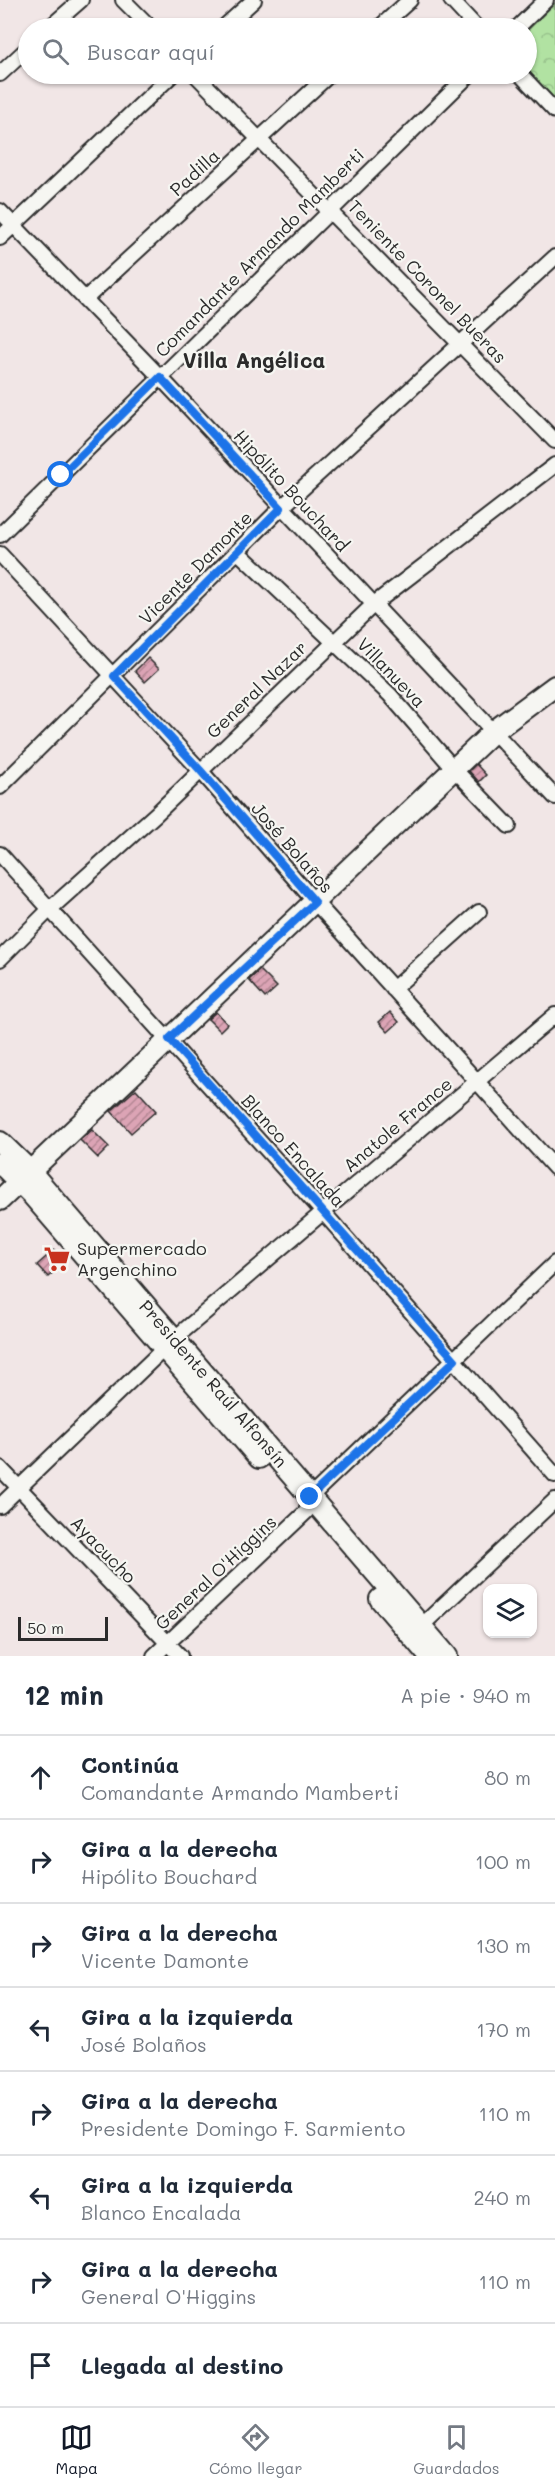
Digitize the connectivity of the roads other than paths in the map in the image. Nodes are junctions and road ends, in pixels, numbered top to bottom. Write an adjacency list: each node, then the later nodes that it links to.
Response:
1 (81, 0): 7 (street)
2 (123, 0): 8 (street)
3 (254, 0): 9 (street)
4 (410, 0): 10 (street)
5 (450, 0): 11 (street)
6 (546, 0): 12 (street)
7 (60, 18)
8 (141, 18)
9 (234, 18)
10 (390, 18)
11 (467, 18)
12 (527, 18)
13 (18, 57): 14 (street)
14 (0, 74)
15 (163, 84): 24 (street)
16 (205, 84): 21 (street, Teniente Coronel Bueras)
17 (319, 84): 21 (street, Padilla)
18 (459, 84): 22 (street, Comandante Armando Mamberti)
19 (529, 84): 20 (street)
20 (555, 111)
21 (260, 138): 22 (street, Teniente Coronel Bueras); 27 (street, Padilla)
22 (331, 210): 28 (street, Teniente Coronel Bueras); 29 (street, Comandante Armando Mamberti)
23 (0, 211): 24 (street, Hipólito Bouchard)
24 (13, 225): 25 (street); 27 (street, Hipólito Bouchard)
25 (0, 238)
26 (555, 256): 28 (street, Vicente Damonte)
27 (85, 299): 29 (street, Hipólito Bouchard)
28 (462, 343): 30 (street, Teniente Coronel Bueras); 32 (street, Vicente Damonte)
29 (160, 377): 32 (street, Hipólito Bouchard); 33 (street, Comandante Armando Mamberti)
30 (555, 441)
31 (555, 465): 36 (street, General Nazar)
32 (281, 508): 34 (street, Vicente Damonte); 36 (street, Hipólito Bouchard)
33 (0, 535)
34 (238, 552): 37 (street, Villanueva); 38 (street, Vicente Damonte)
35 (0, 554): 38 (street, José Bolaños)
36 (374, 604): 37 (street, General Nazar); 40 (street, Hipólito Bouchard)
37 (334, 641): 41 (street, General Nazar); 42 (street, Villanueva)
38 (114, 676): 41 (street, José Bolaños); 43 (street, Vicente Damonte)
39 (555, 686): 40 (main road)
40 (494, 731): 42 (main road); 44 (street, Hipólito Bouchard)
41 (200, 770): 47 (street, José Bolaños); 48 (street, General Nazar)
42 (454, 770): 45 (street, Villanueva); 47 (main road)
43 (0, 787)
44 (555, 797)
45 (509, 826)
46 (0, 854): 48 (street, Blanco Encalada)
47 (315, 902): 51 (street, José Bolaños); 53 (main road)
48 (50, 909): 50 (street, General Nazar); 53 (street, Blanco Encalada)
49 (479, 912): 51 (street)
50 (0, 959)
51 (393, 989): 54 (street, José Bolaños)
52 (555, 1015): 54 (street, Anatole France)
53 (169, 1039): 58 (main road); 60 (street, Blanco Encalada)
54 (477, 1081): 57 (street, José Bolaños); 60 (street, Anatole France)
55 (0, 1142): 58 (main road, Presidente Raúl Alfonsín)
56 (0, 1163): 58 (main road, Presidente Raúl Alfonsín)
57 (555, 1168)
58 (25, 1177): 59 (main road); 62 (main road, Presidente Raúl Alfonsín)
59 (0, 1200)
60 (323, 1212): 62 (street, Anatole France); 63 (street, Blanco Encalada)
61 (555, 1263): 63 (street, General O'Higgins)
62 (170, 1343): 66 (street, Anatole France); 68 (main road, Presidente Raúl Alfonsín)
63 (455, 1360): 65 (street, Blanco Encalada); 68 (street, General O'Higgins)
64 (0, 1468): 66 (street, Ayacucho)
65 (555, 1475)
66 (19, 1488): 69 (street, Anatole France); 71 (street, Ayacucho)
67 (555, 1500): 70 (street)
68 (308, 1505): 70 (main road, Presidente Raúl Alfonsín); 71 (street, General O'Higgins)
69 (0, 1506)
70 (417, 1631): 72 (main road, Presidente Raúl Alfonsín)
71 (167, 1643): 73 (street, General O'Higgins); 74 (street, Ayacucho)
72 (433, 1653)
73 (154, 1656)
74 (180, 1656)

